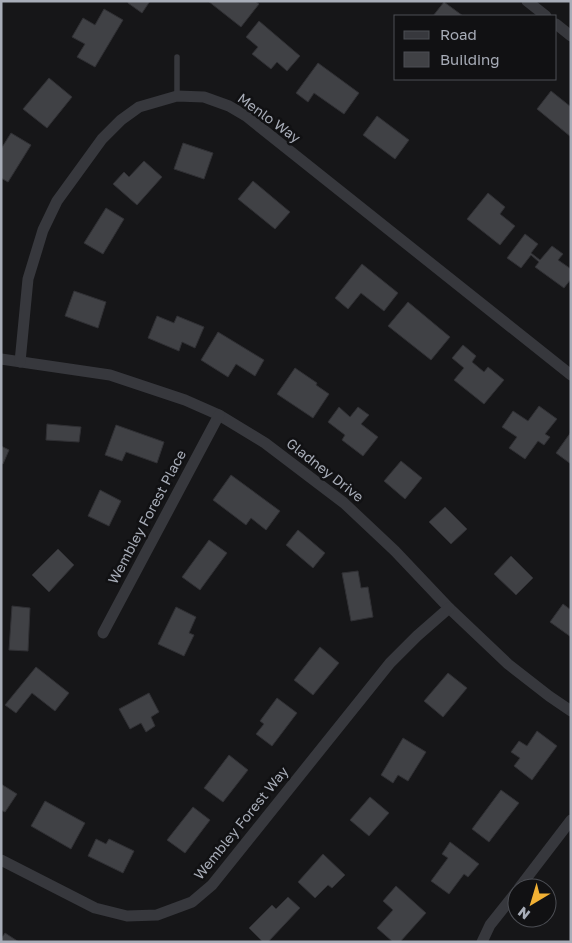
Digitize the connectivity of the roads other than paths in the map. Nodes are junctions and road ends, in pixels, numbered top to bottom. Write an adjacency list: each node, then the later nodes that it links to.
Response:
1 (527, 1): 2 (street)
2 (545, 15)
3 (557, 25): 4 (street)
4 (571, 36)
5 (177, 57): 6 (lane)
6 (177, 96): 8 (street, Menlo Way); 9 (street, Menlo Way)
7 (1, 360): 8 (street, Gladney Drive)
8 (20, 362): 10 (street, Gladney Drive)
9 (571, 375)
10 (219, 415): 11 (street, Gladney Drive); 12 (street, Wembley Forest Place)
11 (449, 608): 13 (street, Gladney Drive); 15 (street, Wembley Forest Way)
12 (103, 633)
13 (571, 711)
14 (571, 820): 16 (street)
15 (1, 860)
16 (526, 878)
17 (507, 904): 18 (street)
18 (482, 942)

